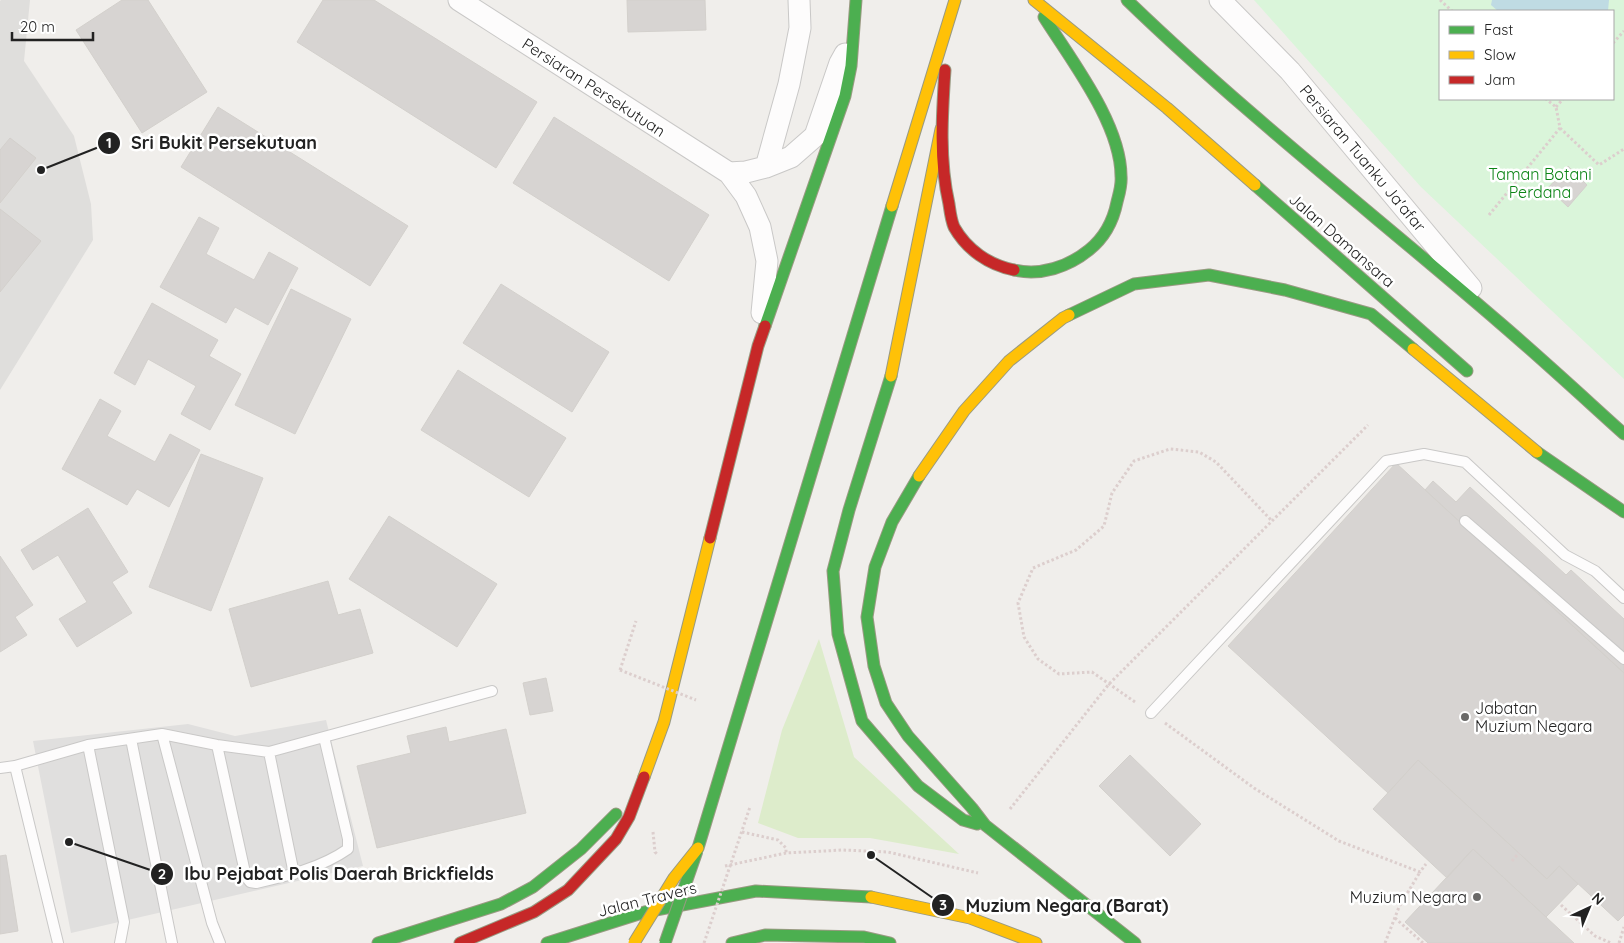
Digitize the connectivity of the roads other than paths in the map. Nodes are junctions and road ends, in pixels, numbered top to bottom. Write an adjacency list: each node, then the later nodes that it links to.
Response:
1 (459, 0): 12 (street, Persiaran Persekutuan)
2 (799, 0): 11 (street)
3 (856, 0): 9 (main road)
4 (954, 0): 8 (main road)
5 (1034, 0): 10 (main road); 15 (main road, Jalan Damansara)
6 (1127, 0): 13 (main road)
7 (1220, 0): 13 (street, Persiaran Tuanku Ja'afar)
8 (949, 19): 10 (main road); 34 (main road)
9 (853, 37): 11 (street); 14 (main road)
10 (941, 129): 33 (main road)
11 (766, 167): 12 (street)
12 (728, 173): 14 (street, Persiaran Persekutuan)
13 (1500, 323): 16 (main road)
14 (758, 346): 32 (main road)
15 (1474, 377)
16 (1624, 434)
17 (1564, 456): 18 (main road)
18 (1624, 510): 33 (main road)
19 (1465, 522): 21 (lane)
20 (1624, 598): 23 (lane)
21 (1624, 659)
22 (492, 692): 25 (lane)
23 (1151, 713)
24 (162, 734): 26 (lane); 28 (lane); 40 (lane)
25 (324, 737): 29 (lane); 35 (lane)
26 (131, 739): 27 (lane); 39 (lane)
27 (88, 745): 30 (lane); 38 (lane)
28 (217, 745): 29 (lane); 35 (lane)
29 (269, 752): 35 (lane)
30 (15, 766): 31 (lane); 37 (lane)
31 (0, 768)
32 (638, 792): 41 (main road); 42 (main road)
33 (985, 825): 49 (main road)
34 (698, 848): 36 (main road, bridge); 44 (main road, bridge); 45 (main road, bridge)
35 (294, 874)
36 (691, 917)
37 (58, 943)
38 (120, 943)
39 (172, 943)
40 (220, 943)
41 (378, 943)
42 (460, 943)
43 (547, 943): 48 (main road, Jalan Travers)
44 (634, 943)
45 (665, 943)
46 (732, 943): 47 (main road)
47 (890, 943)
48 (1036, 943)
49 (1135, 943)

